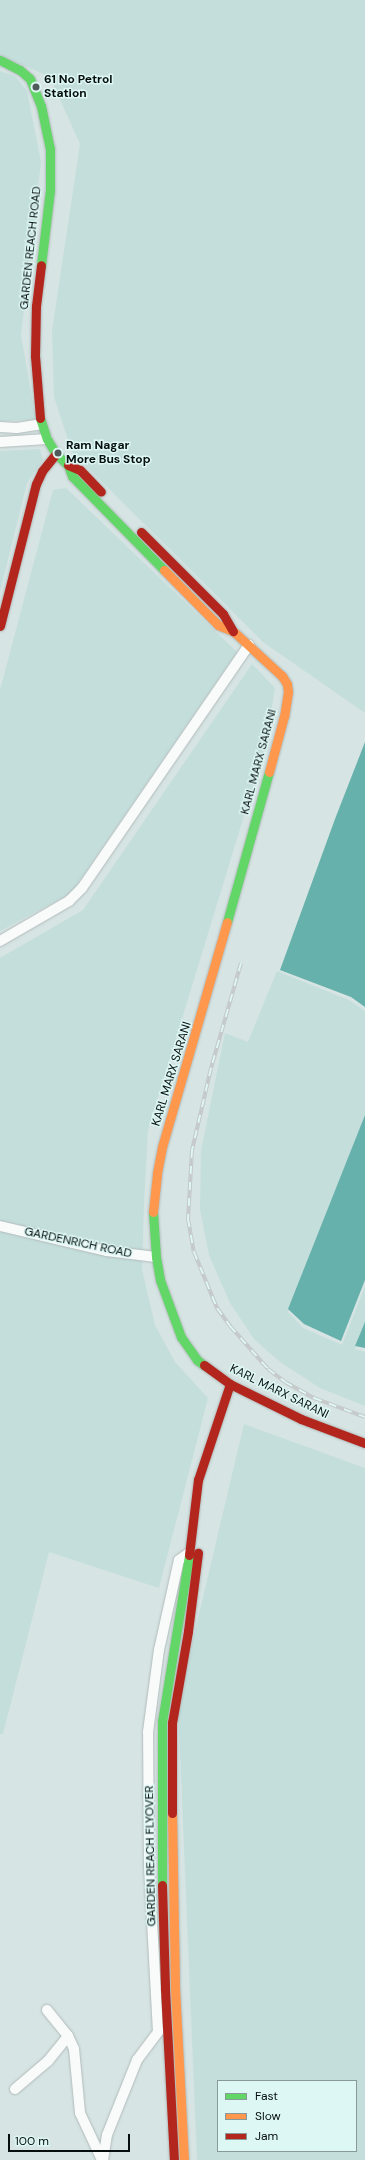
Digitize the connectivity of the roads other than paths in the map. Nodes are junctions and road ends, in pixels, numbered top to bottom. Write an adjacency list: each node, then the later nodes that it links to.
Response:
1 (0, 60): 2 (main road, GARDEN REACH ROAD)
2 (42, 424): 3 (street); 4 (main road, GARDEN REACH ROAD)
3 (0, 427)
4 (47, 439): 5 (street); 6 (main road, GARDEN REACH ROAD)
5 (0, 442)
6 (56, 454): 7 (main road, KARL MARX SARANI); 8 (main road)
7 (68, 465): 9 (main road, KARL MARX SARANI); 9 (main road, KARL MARX SARANI)
8 (0, 626)
9 (232, 630): 10 (main road, KARL MARX SARANI)
10 (249, 644): 11 (street); 13 (main road, KARL MARX SARANI)
11 (0, 941)
12 (0, 1226): 13 (street, GARDENRICH ROAD)
13 (156, 1257): 14 (main road, KARL MARX SARANI)
14 (230, 1384): 15 (main road, KARL MARX SARANI); 16 (main road)
15 (365, 1443)
16 (193, 1555): 20 (street); 21 (main road, GARDEN REACH FLYOVER); 22 (main road, GARDEN REACH FLYOVER)
17 (47, 2010): 18 (street)
18 (68, 2036): 19 (street); 20 (street)
19 (15, 2089)
20 (102, 2160)
21 (174, 2160)
22 (184, 2160)

